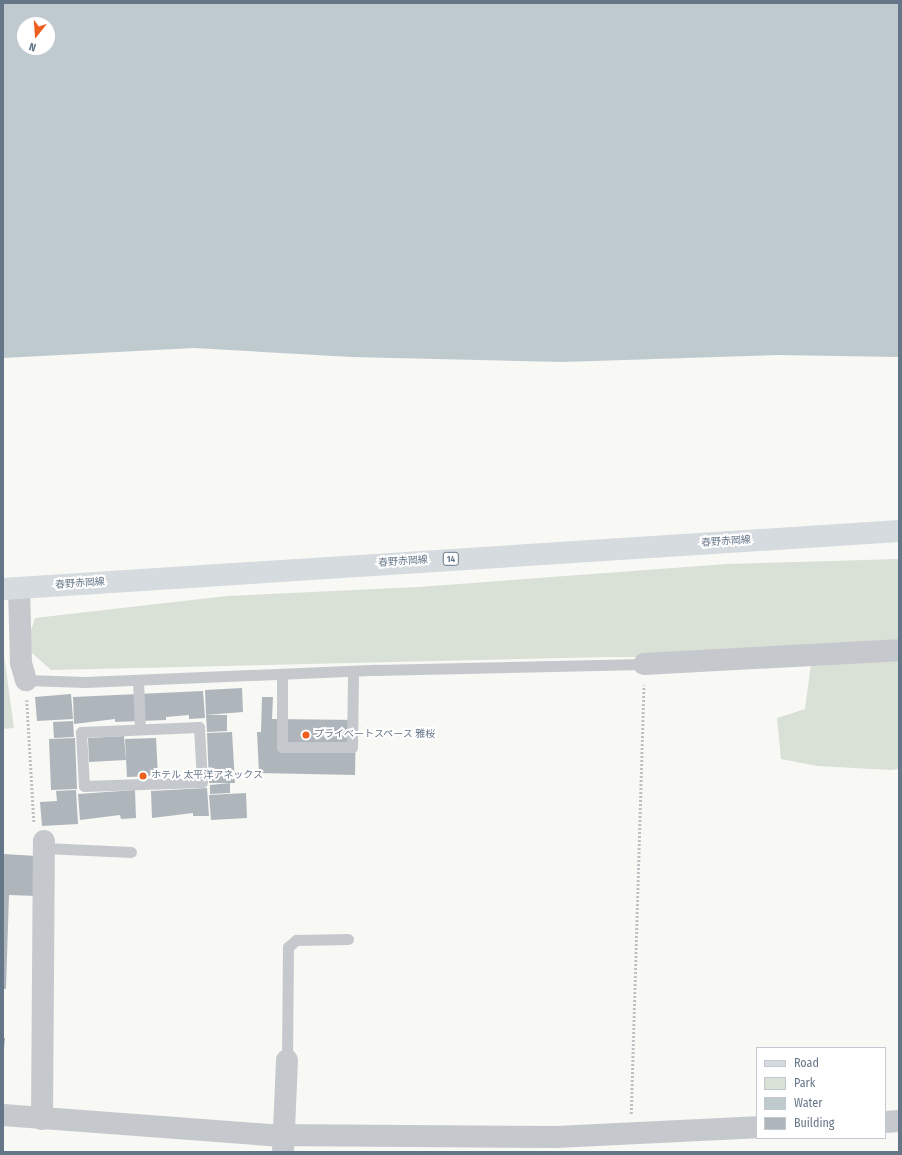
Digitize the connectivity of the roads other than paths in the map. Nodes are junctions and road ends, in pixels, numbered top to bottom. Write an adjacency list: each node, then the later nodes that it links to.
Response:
1 (899, 531): 2 (main road, 春野赤岡線 / 14)
2 (11, 588): 7 (street)
3 (899, 650): 4 (street)
4 (644, 664): 5 (lane)
5 (353, 672): 6 (lane); 6 (lane)
6 (282, 675): 8 (lane)
7 (26, 680): 8 (lane)
8 (138, 680): 9 (lane)
9 (140, 729): 9 (lane)
10 (44, 845): 11 (lane); 15 (street)
11 (131, 852)
12 (348, 939): 13 (lane)
13 (287, 1060): 19 (street)
14 (3, 1115): 15 (street)
15 (42, 1119): 19 (street)
16 (899, 1121): 17 (street)
17 (886, 1122)
18 (756, 1127): 20 (street)
19 (283, 1144): 20 (street)
20 (333, 1144)

